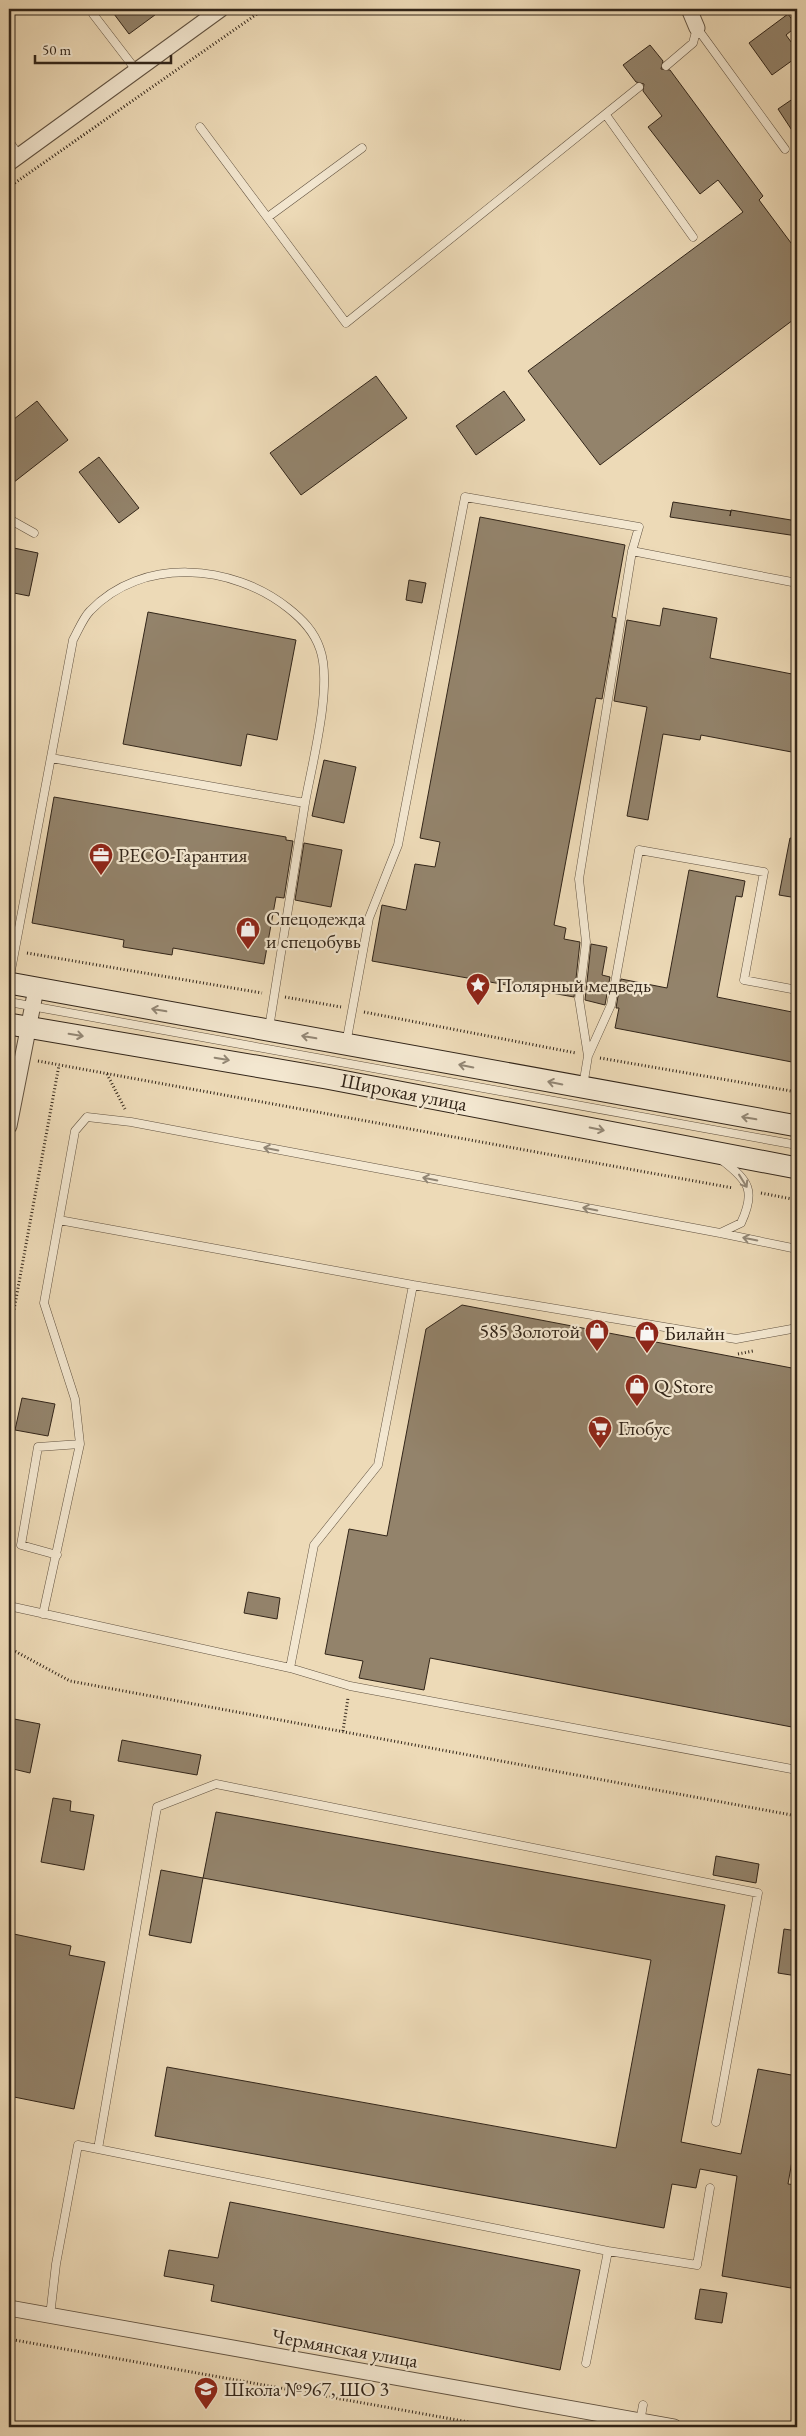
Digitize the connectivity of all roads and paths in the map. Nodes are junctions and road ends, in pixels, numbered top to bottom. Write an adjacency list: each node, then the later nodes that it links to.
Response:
1 (220, 9): 7 (street)
2 (264, 9): 15 (path)
3 (689, 9): 5 (street)
4 (93, 14): 7 (lane)
5 (697, 28): 6 (lane); 13 (lane)
6 (666, 66)
7 (136, 70): 14 (street)
8 (639, 87): 9 (lane)
9 (606, 115): 16 (lane); 17 (lane)
10 (200, 127): 16 (lane)
11 (9, 141): 14 (lane)
12 (362, 148): 16 (lane)
13 (785, 149)
14 (14, 159)
15 (9, 187)
16 (268, 218)
17 (693, 237)
18 (9, 519): 19 (lane)
19 (34, 533)
20 (632, 551): 21 (lane); 30 (lane); 34 (lane)
21 (797, 583)
22 (51, 758): 23 (lane); 23 (lane); 24 (lane)
23 (305, 803): 27 (lane)
24 (15, 951): 25 (lane); 27 (path)
25 (9, 983): 28 (main road, Широкая улица)
26 (797, 990): 34 (lane)
27 (274, 995): 30 (path); 32 (lane)
28 (34, 997): 29 (lane, Широкая улица); 31 (street); 32 (main road, Широкая улица, one-way to 28); 43 (lane, Широкая улица)
29 (9, 1002)
30 (352, 1010): 33 (lane); 34 (path)
31 (18, 1026): 41 (street); 44 (main road, Широкая улица, one-way to 44)
32 (269, 1030): 33 (main road, Широкая улица, one-way to 32)
33 (346, 1044): 38 (main road, Широкая улица, one-way to 33)
34 (588, 1056): 38 (lane); 39 (path)
35 (32, 1060): 36 (path)
36 (59, 1065): 37 (path); 53 (path)
37 (107, 1074): 40 (path); 46 (path)
38 (582, 1088): 42 (main road, Широкая улица, one-way to 38)
39 (797, 1092)
40 (133, 1123): 48 (lane); 49 (lane, one-way to 40)
41 (9, 1126)
42 (797, 1126)
43 (797, 1145)
44 (706, 1150): 45 (main road, Широкая улица); 46 (lane, one-way to 46)
45 (797, 1168)
46 (750, 1191): 47 (path); 49 (lane)
47 (797, 1200)
48 (59, 1220): 51 (lane); 54 (lane)
49 (720, 1233): 50 (lane, one-way to 49)
50 (797, 1249)
51 (412, 1285): 52 (lane); 59 (lane)
52 (797, 1328)
53 (9, 1337)
54 (80, 1444): 55 (lane); 55 (lane)
55 (57, 1555): 57 (lane)
56 (9, 1606): 57 (lane)
57 (44, 1614): 59 (lane)
58 (9, 1648): 61 (path)
59 (290, 1668): 62 (lane)
60 (349, 1694): 61 (path)
61 (342, 1731): 63 (path)
62 (797, 1770)
63 (797, 1816)
64 (716, 2122): 65 (lane)
65 (98, 2149): 67 (lane); 71 (lane)
66 (710, 2188): 67 (lane)
67 (608, 2251): 73 (lane)
68 (9, 2274): 69 (path)
69 (9, 2278)
70 (9, 2308): 71 (street, Чермянская улица)
71 (50, 2316): 75 (street, Чермянская улица)
72 (9, 2339): 76 (path)
73 (586, 2363)
74 (643, 2405): 75 (lane)
75 (640, 2422): 77 (street, Чермянская улица)
76 (496, 2427)
77 (674, 2427)

